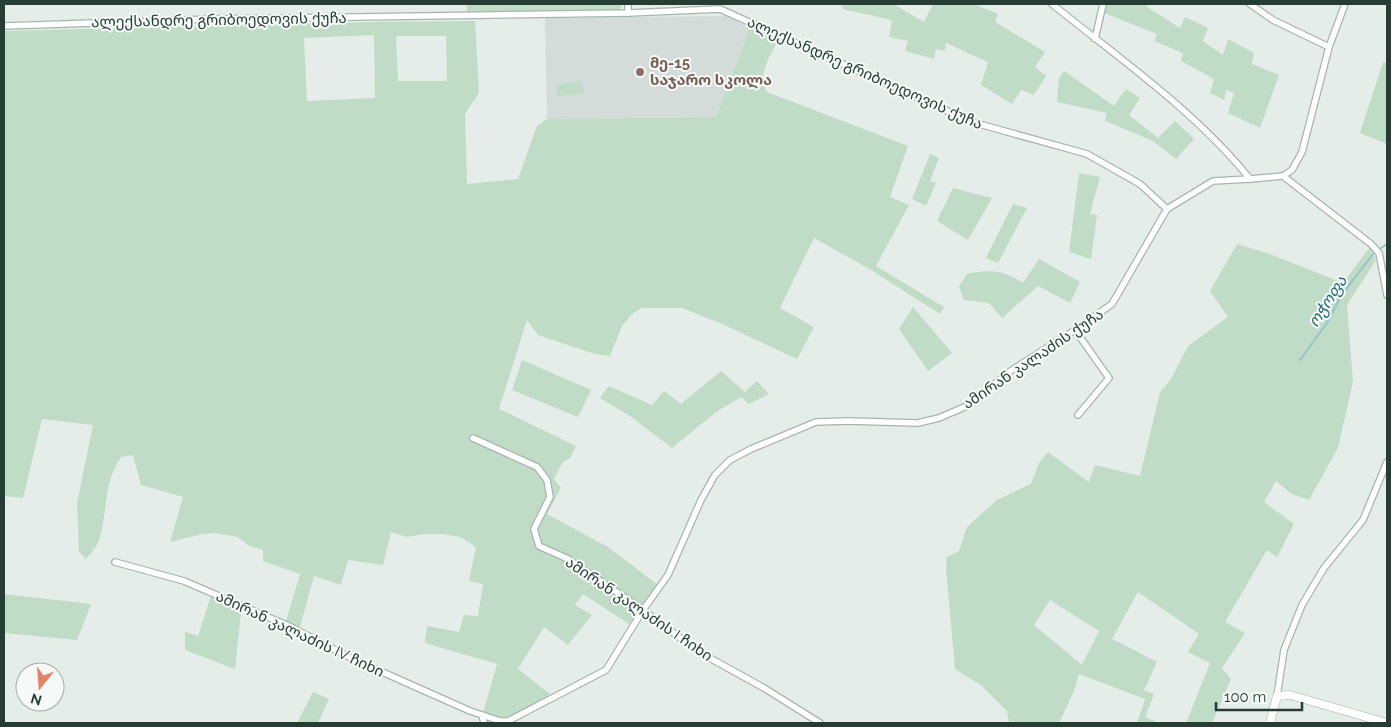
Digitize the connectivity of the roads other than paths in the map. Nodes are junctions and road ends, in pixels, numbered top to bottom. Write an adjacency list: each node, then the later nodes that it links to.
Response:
1 (628, 4): 7 (street)
2 (1052, 4): 9 (street)
3 (1103, 4): 9 (street)
4 (1250, 4): 10 (street)
5 (1345, 4): 10 (street)
6 (721, 6): 7 (street, ალექსანდრე გრიბოედოვის ქუჩა); 13 (street, ალექსანდრე გრიბოედოვის ქუჩა)
7 (628, 13): 8 (street, ალექსანდრე გრიბოედოვის ქუჩა)
8 (4, 26)
9 (1095, 39): 12 (street)
10 (1329, 47): 11 (street)
11 (1283, 176): 12 (street, ამირან კალაძის ქუჩა); 14 (street)
12 (1250, 179): 13 (street, ამირან კალაძის ქუჩა)
13 (1168, 209): 15 (street, ამირან კალაძის ქუჩა)
14 (1387, 296)
15 (1075, 330): 16 (street); 20 (street, ამირან კალაძის ქუჩა)
16 (1078, 414)
17 (474, 438): 20 (street, ამირან კალაძის I ჩიხი)
18 (1387, 462): 21 (street)
19 (116, 562): 22 (street, ამირან კალაძის IV ჩიხი)
20 (643, 610): 24 (street, ამირან კალაძის ქუჩა); 26 (street, ამირან კალაძის I ჩიხი)
21 (1277, 696): 27 (street); 28 (street)
22 (482, 715): 23 (street, ამირან კალაძის IV ჩიხი); 25 (street)
23 (498, 722): 24 (street, ამირან კალაძის ქუჩა)
24 (509, 722)
25 (484, 723)
26 (820, 723)
27 (1270, 723)
28 (1387, 723)

